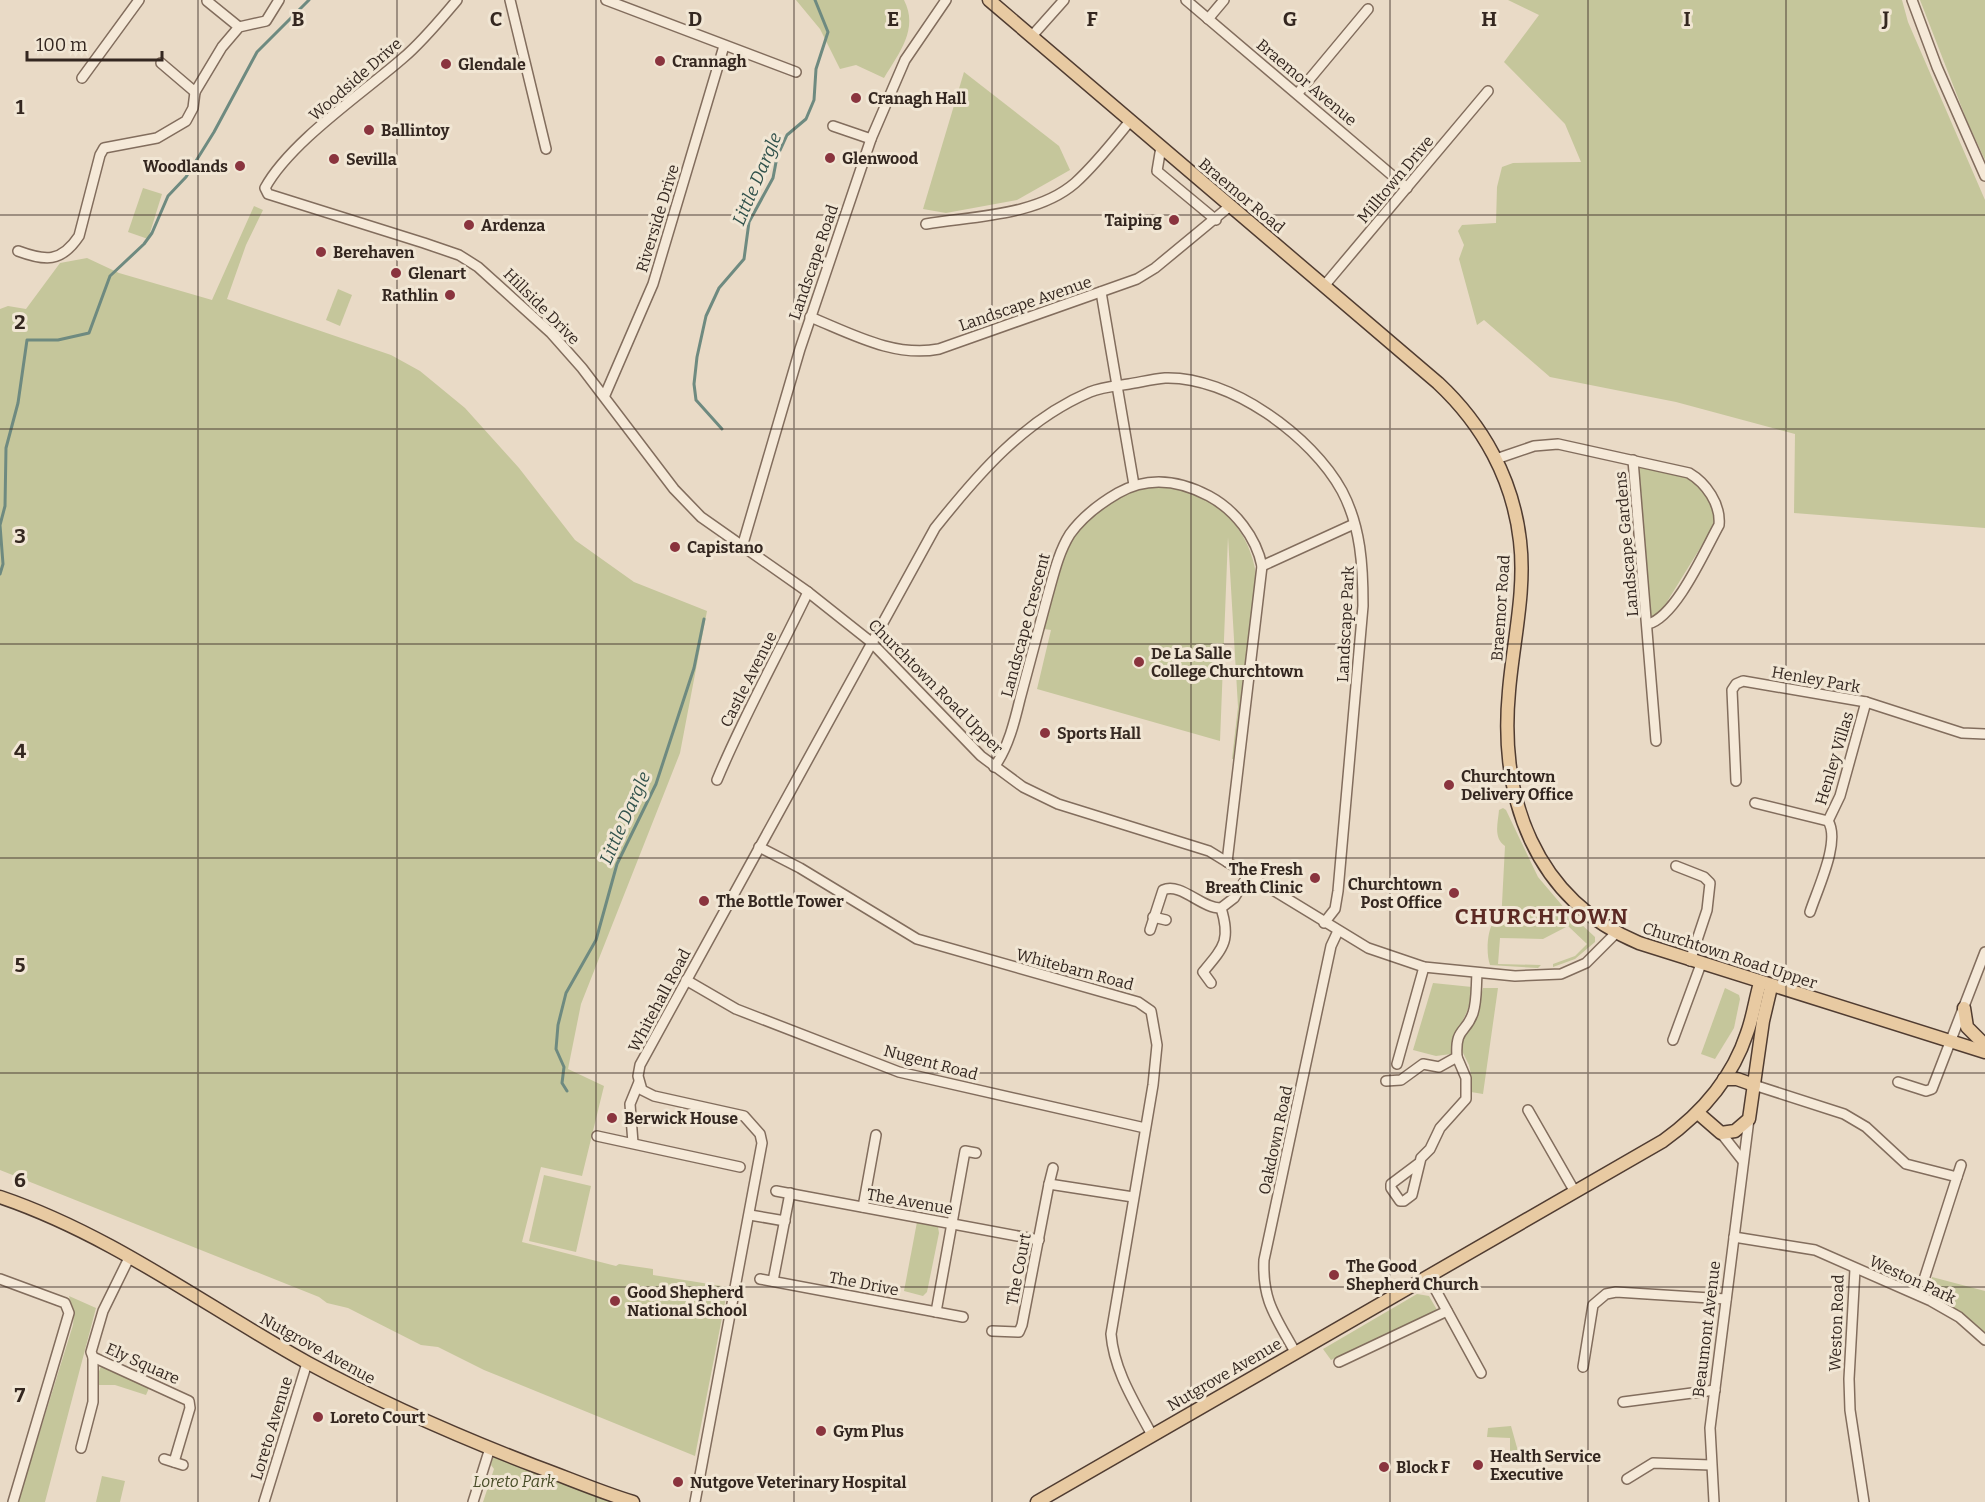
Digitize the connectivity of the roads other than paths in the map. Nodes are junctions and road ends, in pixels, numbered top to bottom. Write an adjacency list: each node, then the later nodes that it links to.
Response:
1 (139, 0): 16 (street)
2 (279, 0): 15 (street)
3 (457, 0): 32 (street, Woodside Drive)
4 (510, 0): 30 (street)
5 (606, 0): 19 (street)
6 (946, 0): 28 (street, Landscape Road)
7 (989, 0): 17 (main road, Braemor Road)
8 (1064, 0): 17 (street)
9 (1186, 0): 14 (street, Braemor Avenue)
10 (1224, 0): 14 (street)
11 (1912, 0): 31 (street)
12 (207, 1): 15 (street)
13 (1368, 9): 25 (street)
14 (1208, 19): 25 (street, Braemor Avenue)
15 (239, 27): 24 (street)
16 (113, 35): 18 (street); 22 (street)
17 (1031, 37): 26 (main road, Braemor Road)
18 (123, 41)
19 (724, 45): 21 (street); 42 (street, Riverside Drive)
20 (161, 63): 24 (street)
21 (796, 72)
22 (82, 78)
23 (1488, 91): 33 (street, Milltown Drive)
24 (195, 92): 37 (street)
25 (1298, 93): 33 (street, Braemor Avenue)
26 (1130, 121): 29 (main road, Braemor Road); 36 (street)
27 (832, 126): 28 (street)
28 (871, 138): 40 (street, Landscape Road)
29 (1161, 147): 34 (main road, Braemor Road); 35 (street)
30 (546, 149)
31 (1985, 177)
32 (270, 178): 42 (street, Hillside Drive)
33 (1407, 188): 38 (street, Milltown Drive)
34 (1230, 206): 35 (street, Landscape Avenue); 38 (main road, Braemor Road)
35 (1216, 220): 39 (street, Landscape Avenue)
36 (926, 224)
37 (18, 251)
38 (1324, 285): 43 (main road, Braemor Road)
39 (1101, 292): 40 (street, Landscape Avenue); 41 (street)
40 (810, 317): 47 (street, Landscape Road)
41 (1117, 386): 45 (street); 46 (street, Landscape Park); 51 (street, Landscape Park)
42 (605, 395): 47 (street, Hillside Drive)
43 (1496, 459): 44 (street, Landscape Gardens); 71 (main road, Braemor Road)
44 (1633, 460): 50 (street, Landscape Gardens); 50 (street, Landscape Gardens)
45 (1134, 485): 48 (street, Landscape Crescent); 55 (street, Landscape Crescent)
46 (1354, 524): 48 (street); 68 (street, Landscape Park)
47 (742, 548): 49 (street, Churchtown Road Upper)
48 (1262, 566): 61 (street, Landscape Crescent)
49 (808, 592): 51 (street, Churchtown Road Upper); 56 (street, Castle Avenue)
50 (1648, 624): 54 (street, Landscape Gardens)
51 (872, 642): 55 (street, Churchtown Road Upper); 60 (street, Whitehall Road)
52 (1866, 702): 53 (street, Henley Park); 57 (street, Henley Park); 59 (street, Henley Villas)
53 (1985, 734)
54 (1656, 741)
55 (994, 767): 61 (street, Churchtown Road Upper)
56 (717, 780)
57 (1736, 781)
58 (1755, 803): 59 (street)
59 (1828, 821): 65 (street)
60 (759, 847): 76 (street, Whitehall Road); 95 (street, Whitebarn Road)
61 (1227, 862): 63 (street, Churchtown Road Upper)
62 (1676, 866): 73 (street)
63 (1249, 874): 64 (street); 68 (street, Churchtown Road Upper)
64 (1221, 908): 66 (street); 77 (street)
65 (1810, 912)
66 (1153, 917): 67 (street); 69 (street)
67 (1166, 921)
68 (1324, 923): 70 (street, Churchtown Road Upper)
69 (1149, 930)
70 (1338, 931): 74 (street, Churchtown Road Upper); 132 (street, Oakdown Road)
71 (1616, 933): 73 (main road, Churchtown Road Upper); 75 (street, Churchtown Road Upper)
72 (1985, 951): 79 (street)
73 (1695, 963): 78 (main road, Churchtown Road Upper); 81 (street)
74 (1424, 967): 75 (street, Churchtown Road Upper); 86 (street)
75 (1477, 974): 85 (street)
76 (686, 980): 89 (street, Whitehall Road); 95 (street, Nugent Road)
77 (1211, 983)
78 (1766, 985): 80 (main road, Nutgrove Avenue); 82 (main road, Churchtown Road Upper)
79 (1964, 1008): 82 (street); 83 (main road)
80 (1757, 1020): 87 (main road, Nutgrove Avenue); 91 (main road, Beaumont Avenue)
81 (1673, 1040)
82 (1950, 1041): 84 (main road, Churchtown Road Upper); 90 (street)
83 (1985, 1045)
84 (1985, 1052)
85 (1457, 1057): 88 (street); 102 (street)
86 (1397, 1065)
87 (1724, 1079): 91 (main road); 93 (main road, Nutgrove Avenue)
88 (1386, 1081)
89 (639, 1082): 99 (street, Whitehall Road); 114 (street)
90 (1898, 1082)
91 (1754, 1085): 94 (main road, Beaumont Avenue); 106 (street)
92 (1528, 1110): 109 (street)
93 (1698, 1113): 96 (main road); 109 (main road, Nutgrove Avenue)
94 (1749, 1119): 96 (main road); 101 (street, Beaumont Avenue)
95 (1145, 1128): 112 (street, Whitebarn Road)
96 (1721, 1133): 101 (street)
97 (876, 1135): 113 (street)
98 (597, 1136): 99 (street)
99 (633, 1143): 104 (street)
100 (976, 1153): 116 (street)
101 (1743, 1161): 117 (street, Beaumont Avenue)
102 (1419, 1163)
103 (1961, 1165): 106 (street)
104 (740, 1167)
105 (1053, 1168): 107 (street, The Court)
106 (1957, 1177): 125 (street)
107 (1049, 1184): 112 (street); 118 (street, The Court)
108 (777, 1191): 110 (street, The Avenue)
109 (1575, 1192): 121 (main road, Nutgrove Avenue)
110 (790, 1193): 113 (street, The Avenue); 115 (street)
111 (0, 1197): 119 (main road, Nutgrove Avenue)
112 (1133, 1197): 140 (street, Whitebarn Road)
113 (863, 1208): 116 (street, The Avenue)
114 (750, 1215): 115 (street); 150 (street)
115 (785, 1221): 124 (street)
116 (951, 1223): 118 (street, The Avenue); 128 (street)
117 (1734, 1237): 120 (street, Weston Road); 126 (street, Beaumont Avenue)
118 (1039, 1240): 130 (street, The Court)
119 (130, 1256): 133 (street, Ely Square); 135 (main road, Nutgrove Avenue)
120 (1856, 1269): 125 (street, Weston Park); 153 (street, Weston Road)
121 (1428, 1276): 127 (street); 132 (main road, Nutgrove Avenue)
122 (0, 1279): 146 (street)
123 (760, 1279): 124 (street, The Drive)
124 (773, 1281): 128 (street, The Drive)
125 (1919, 1295): 131 (street, Weston Park)
126 (1726, 1299): 136 (street); 138 (street, Beaumont Avenue)
127 (1447, 1311): 134 (street); 137 (street)
128 (936, 1312): 129 (street, The Drive)
129 (963, 1317)
130 (992, 1331)
131 (1985, 1340)
132 (1295, 1352): 140 (main road, Nutgrove Avenue)
133 (93, 1357): 141 (street); 143 (street, Ely Square)
134 (1339, 1362)
135 (307, 1363): 142 (main road, Nutgrove Avenue); 147 (street, Loreto Avenue)
136 (1583, 1367)
137 (1481, 1373)
138 (1715, 1390): 139 (street); 144 (street, Beaumont Avenue)
139 (1623, 1402)
140 (1152, 1435): 151 (main road, Nutgrove Avenue)
141 (81, 1448)
142 (490, 1448): 148 (street); 149 (main road, Nutgrove Avenue)
143 (164, 1459)
144 (1711, 1465): 145 (street); 152 (street, Beaumont Avenue)
145 (1627, 1479)
146 (14, 1502)
147 (264, 1502)
148 (472, 1502)
149 (633, 1502)
150 (695, 1502)
151 (1037, 1502)
152 (1714, 1502)
153 (1864, 1502)

